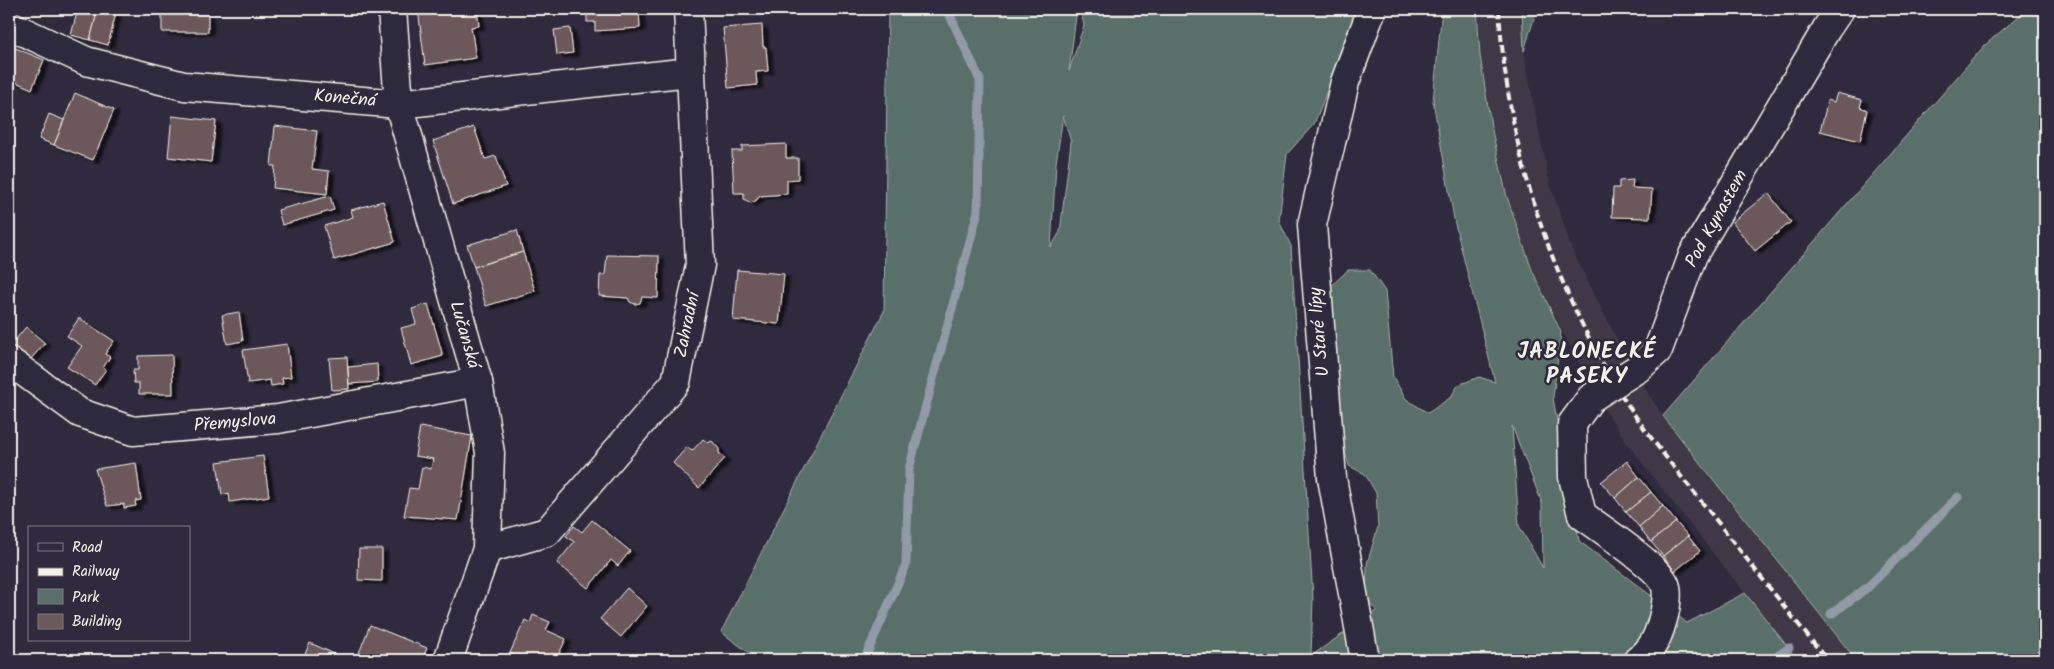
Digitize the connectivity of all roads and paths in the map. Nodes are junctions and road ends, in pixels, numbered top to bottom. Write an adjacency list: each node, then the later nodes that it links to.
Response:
1 (392, 9): 7 (street, Lučanská)
2 (688, 9): 6 (street, Zahradní)
3 (1372, 9): 12 (street, U Staré lípy)
4 (1840, 9): 13 (street, Pod Kynastem, bridge)
5 (9, 25): 7 (street, Konečná)
6 (690, 72): 7 (street, Konečná); 10 (street, Zahradní)
7 (399, 104): 9 (street, Lučanská)
8 (9, 361): 9 (street, Přemyslova)
9 (478, 382): 10 (street, Lučanská)
10 (487, 549): 11 (street, Lučanská)
11 (448, 660)
12 (1365, 660)
13 (1638, 660)

